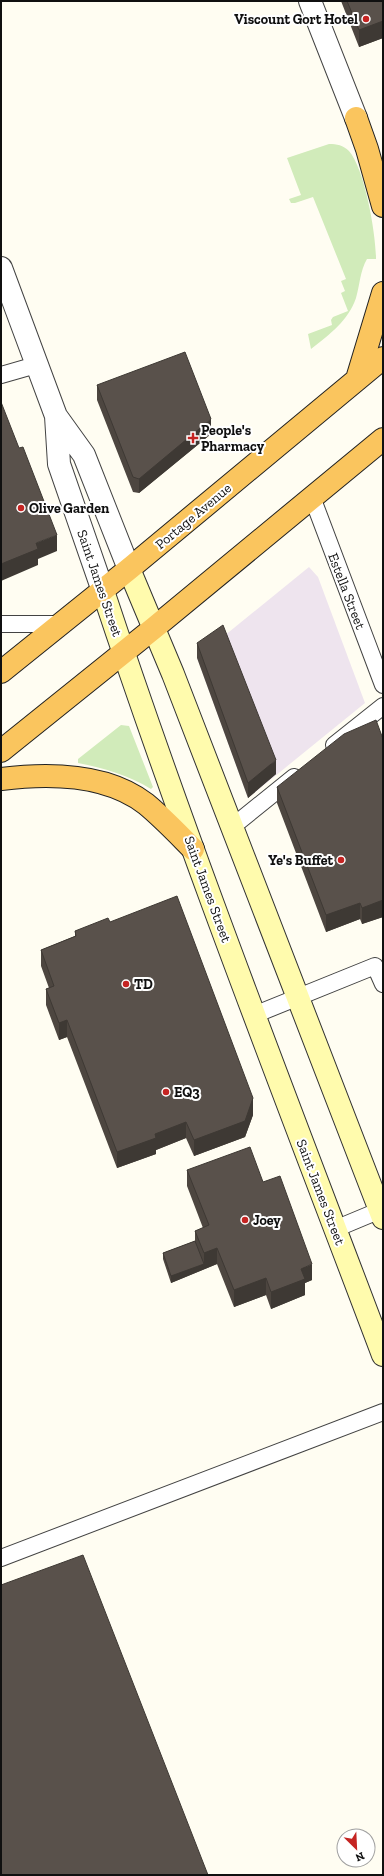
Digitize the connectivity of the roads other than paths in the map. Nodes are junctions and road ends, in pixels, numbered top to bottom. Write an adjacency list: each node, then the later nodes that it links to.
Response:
1 (310, 1): 2 (street)
2 (356, 118): 3 (highway)
3 (383, 206)
4 (1, 268): 7 (street, Saint James Street)
5 (383, 293): 9 (highway)
6 (383, 358): 9 (highway, Portage Avenue)
7 (36, 365): 8 (lane); 10 (street, Saint James Street)
8 (1, 375)
9 (357, 380): 13 (highway, Portage Avenue)
10 (56, 416): 13 (street, Saint James Street); 14 (street, Saint James Street)
11 (383, 439): 12 (highway)
12 (312, 497): 17 (highway); 20 (lane, Estella Street)
13 (129, 569): 14 (highway, Portage Avenue); 17 (main road, Saint James Street)
14 (103, 590): 16 (highway, Portage Avenue); 18 (main road, Saint James Street)
15 (1, 624): 16 (lane)
16 (60, 624): 19 (highway, Portage Avenue)
17 (154, 628): 18 (highway); 26 (main road, Saint James Street)
18 (123, 653): 22 (highway); 27 (main road, Saint James Street)
19 (1, 672)
20 (383, 685)
21 (383, 706): 23 (lane)
22 (1, 751)
23 (322, 754)
24 (304, 768): 26 (lane)
25 (1, 779): 27 (highway)
26 (232, 827): 29 (main road, Saint James Street)
27 (193, 849): 30 (main road, Saint James Street)
28 (383, 984): 29 (lane)
29 (298, 996): 30 (lane); 31 (main road, Saint James Street)
30 (254, 1015): 32 (main road, Saint James Street)
31 (382, 1212): 32 (lane)
32 (335, 1229): 33 (main road, Saint James Street)
33 (383, 1355)
34 (383, 1412): 35 (lane)
35 (1, 1558)

